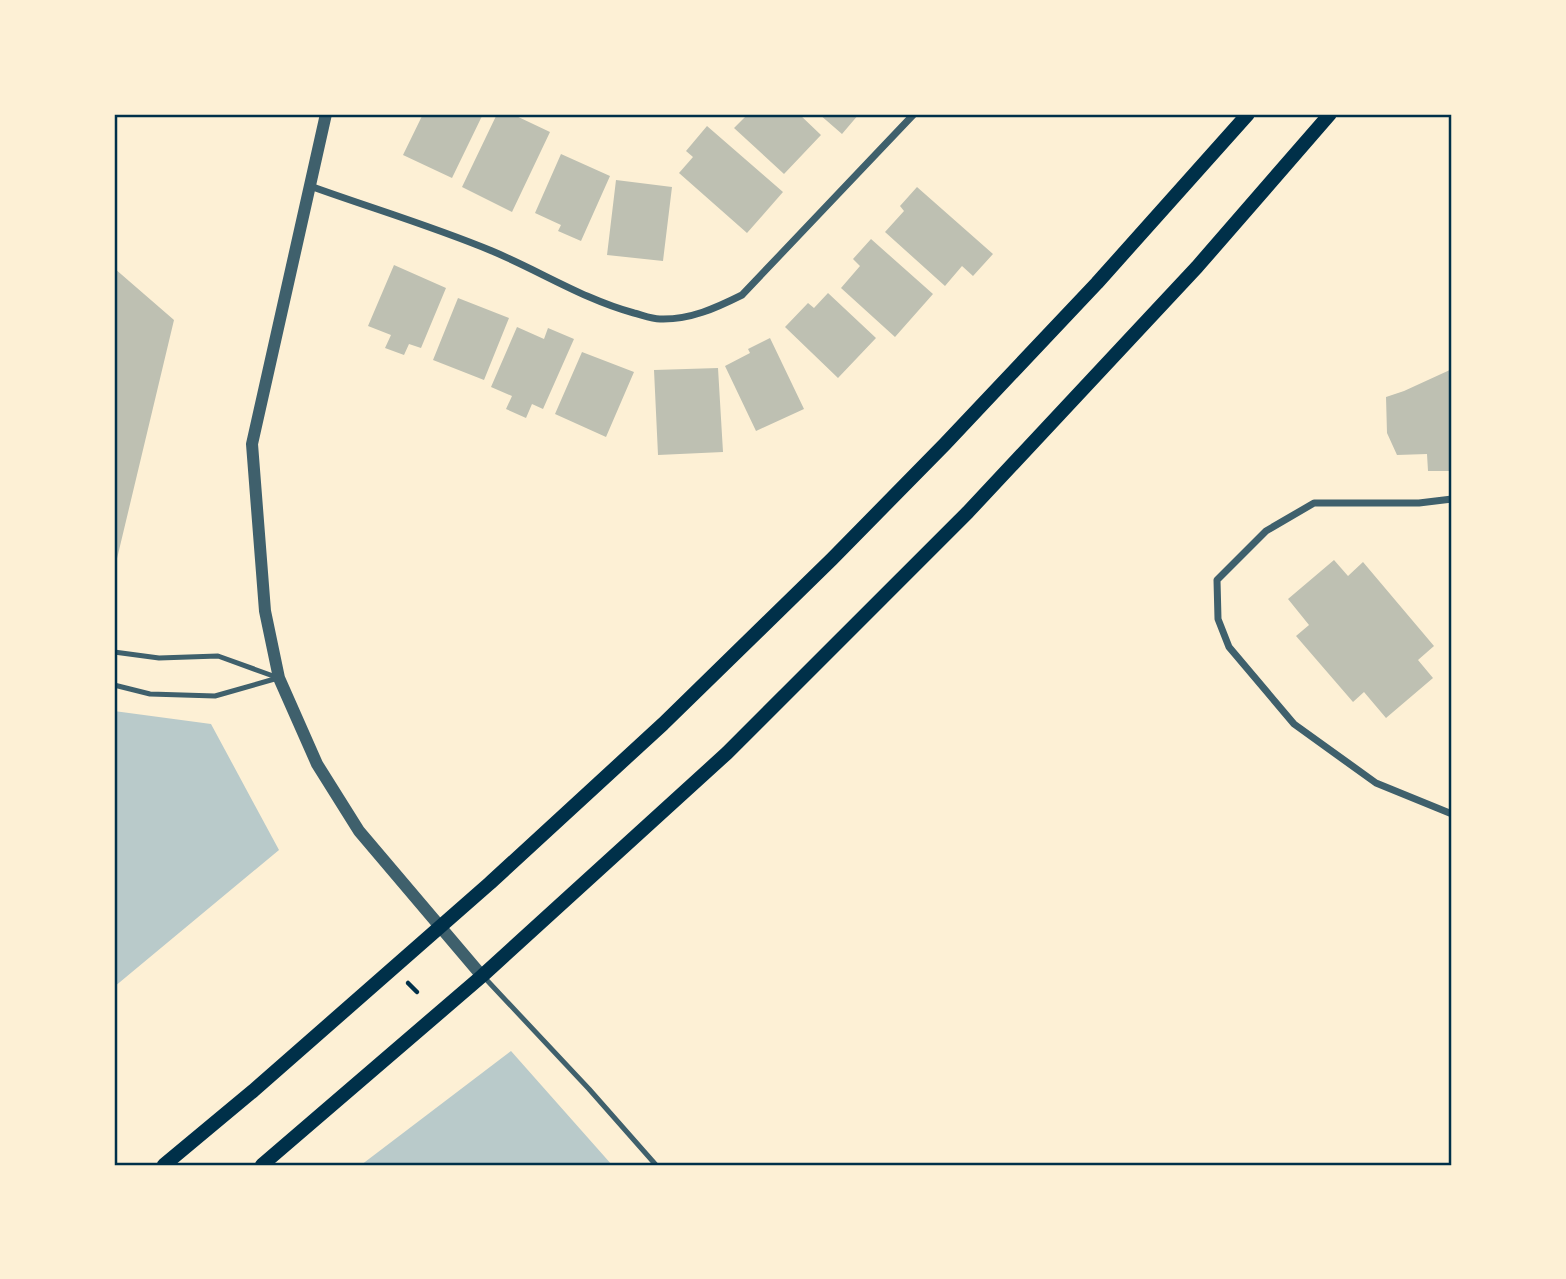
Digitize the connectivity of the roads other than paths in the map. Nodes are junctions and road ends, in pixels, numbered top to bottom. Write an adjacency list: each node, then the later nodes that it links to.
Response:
1 (326, 114): 5 (street)
2 (914, 114): 5 (street)
3 (1248, 114): 11 (main road)
4 (1330, 114): 12 (main road)
5 (310, 186): 8 (street)
6 (1452, 499): 10 (street)
7 (114, 652): 8 (lane)
8 (279, 678): 9 (lane); 11 (street)
9 (114, 685)
10 (1452, 814)
11 (439, 927): 12 (street); 13 (main road)
12 (482, 976): 14 (main road); 15 (lane)
13 (164, 1165)
14 (262, 1165)
15 (656, 1165)

